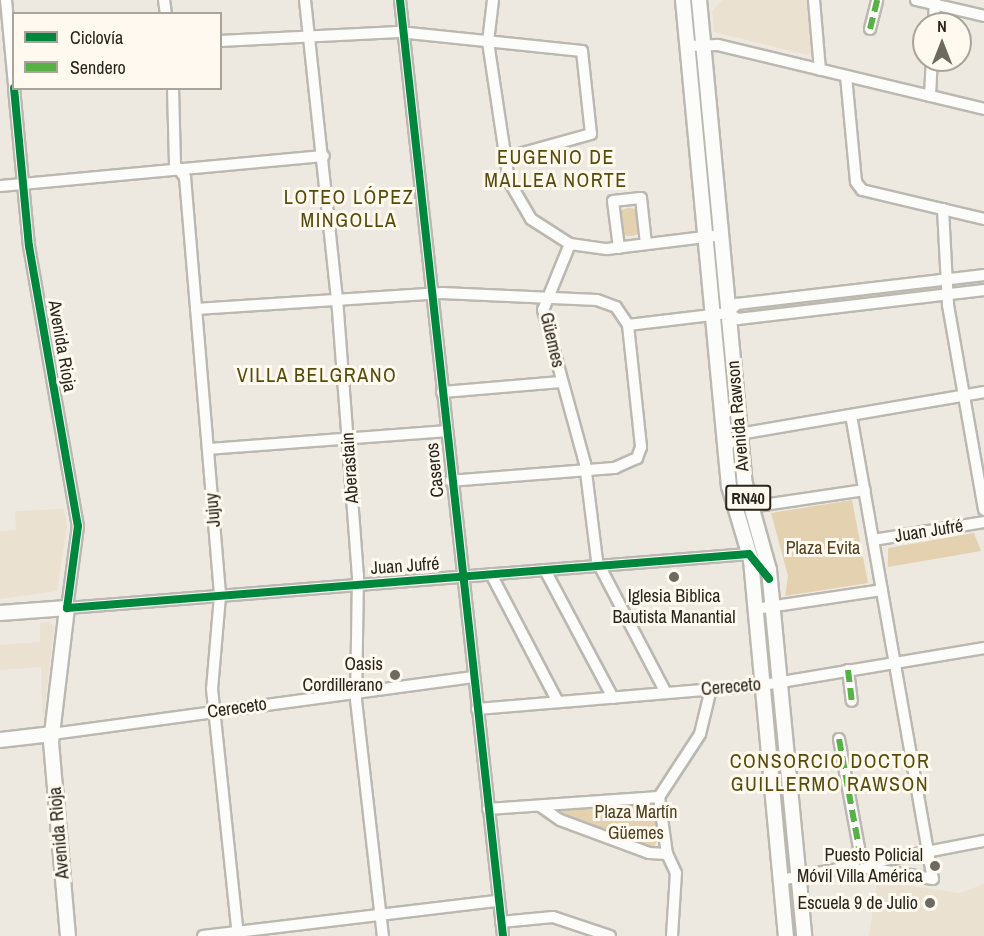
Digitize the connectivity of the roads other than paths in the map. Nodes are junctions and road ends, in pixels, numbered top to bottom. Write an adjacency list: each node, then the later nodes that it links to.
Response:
1 (6, 0): 19 (street, Avenida Rioja)
2 (306, 0): 14 (street, Aberastain)
3 (400, 0): 13 (street, Caseros)
4 (493, 0): 16 (street)
5 (683, 0): 18 (main road, Avenida Rawson / RN40)
6 (814, 0): 20 (street)
7 (877, 0): 12 (street)
8 (916, 0): 9 (street)
9 (935, 2): 11 (street)
10 (702, 4): 17 (main road, Avenida Rawson / RN40)
11 (984, 16)
12 (870, 29)
13 (404, 33): 14 (street); 16 (street); 43 (street, Caseros)
14 (310, 37): 15 (street); 28 (street, Aberastain)
15 (222, 41)
16 (488, 41): 29 (street); 29 (street)
17 (704, 45): 18 (street); 20 (street); 35 (main road, Avenida Rawson / RN40)
18 (687, 46): 36 (main road, Avenida Rawson / RN40)
19 (8, 59): 23 (street, Avenida Rioja)
20 (820, 70): 22 (street)
21 (931, 72): 26 (street)
22 (846, 76): 26 (street); 33 (street)
23 (12, 78)
24 (14, 90): 31 (street, Avenida Rioja)
25 (173, 90): 30 (street, Jujuy)
26 (930, 96): 27 (street)
27 (984, 109)
28 (324, 156): 30 (street); 45 (street, Aberastain)
29 (505, 158): 37 (street)
30 (179, 169): 31 (street); 47 (street, Jujuy)
31 (23, 184): 32 (street); 78 (street, Avenida Rioja)
32 (0, 186)
33 (943, 209): 34 (street); 41 (street)
34 (984, 219)
35 (721, 235): 36 (street); 48 (main road, Avenida Rawson / RN40)
36 (705, 237): 38 (street); 49 (main road, Avenida Rawson / RN40)
37 (570, 244): 39 (street); 46 (street, Güemes)
38 (646, 244): 39 (street); 39 (street)
39 (619, 248)
40 (984, 275): 41 (street)
41 (948, 279): 44 (street); 48 (street)
42 (984, 290): 44 (street)
43 (432, 293): 45 (street); 46 (street); 52 (street, Caseros)
44 (948, 294): 48 (street); 54 (street)
45 (337, 298): 47 (street); 58 (street, Aberastain)
46 (546, 299): 50 (street); 51 (street, Güemes)
47 (196, 309): 60 (street, Jujuy)
48 (728, 313): 49 (street); 57 (main road, Avenida Rawson / RN40)
49 (712, 316): 50 (street); 59 (main road, Avenida Rawson / RN40)
50 (628, 325): 61 (street)
51 (562, 382): 52 (street); 61 (street, Güemes)
52 (442, 392): 56 (street, Caseros)
53 (984, 392): 54 (street)
54 (964, 396): 55 (street); 65 (street)
55 (851, 415): 57 (street); 63 (street)
56 (446, 431): 58 (street); 62 (street, Caseros)
57 (739, 434): 59 (street); 64 (main road, Avenida Rawson / RN40)
58 (348, 438): 60 (street); 74 (street, Aberastain)
59 (725, 448): 68 (main road, Avenida Rawson / RN40)
60 (208, 449): 76 (street, Jujuy)
61 (586, 471): 62 (street); 69 (street, Güemes)
62 (451, 481): 72 (street, Caseros)
63 (864, 490): 64 (street); 67 (street)
64 (750, 507): 73 (main road, Avenida Rawson / RN40)
65 (984, 510)
66 (984, 522): 67 (street, Juan Jufré)
67 (873, 540): 75 (street)
68 (749, 554): 69 (street, Juan Jufré); 73 (street); 79 (main road, Avenida Rawson / RN40)
69 (599, 566): 70 (street, Juan Jufré); 89 (street, Güemes)
70 (545, 570): 71 (street, Juan Jufré); 90 (street)
71 (491, 574): 72 (street, Juan Jufré); 92 (street)
72 (461, 577): 74 (street, Juan Jufré); 84 (street, Caseros)
73 (769, 579): 77 (main road, Avenida Rawson / RN40)
74 (358, 585): 76 (street, Juan Jufré); 88 (street, Aberastain)
75 (882, 590): 77 (street); 82 (street)
76 (220, 596): 78 (street, Juan Jufré); 94 (street, Jujuy)
77 (772, 607): 79 (street); 85 (main road, Avenida Rawson / RN40)
78 (66, 608): 80 (main road, Juan Jufré); 95 (main road, Avenida Rioja)
79 (755, 609): 86 (main road, Avenida Rawson / RN40)
80 (0, 613)
81 (984, 648): 82 (street, Cereceto)
82 (895, 662): 83 (street, Cereceto); 102 (street)
83 (848, 670): 85 (street, Cereceto); 91 (street)
84 (473, 677): 88 (street, Cereceto); 93 (street, Caseros)
85 (779, 682): 86 (street, Cereceto); 105 (main road, Avenida Rawson / RN40)
86 (763, 685): 87 (street, Cereceto); 106 (main road, Avenida Rawson / RN40)
87 (711, 689): 89 (street, Cereceto); 98 (street)
88 (356, 693): 94 (street, Cereceto); 108 (street, Aberastain)
89 (666, 693): 90 (street, Cereceto)
90 (613, 698): 92 (street, Cereceto)
91 (852, 701)
92 (558, 702): 93 (street, Cereceto)
93 (477, 709): 100 (street, Caseros)
94 (214, 711): 95 (street, Cereceto); 110 (street, Jujuy)
95 (52, 734): 97 (main road, Cereceto); 111 (main road, Avenida Rioja)
96 (839, 739): 104 (street)
97 (0, 741)
98 (659, 797): 99 (street); 103 (street)
99 (540, 806): 100 (street); 103 (street)
100 (488, 810): 107 (street, Caseros)
101 (984, 841): 102 (street)
102 (928, 851): 104 (street); 104 (street)
103 (667, 854): 116 (street)
104 (859, 865): 105 (street)
105 (798, 877): 106 (street); 118 (main road, Avenida Rawson / RN40)
106 (781, 880): 117 (main road, Avenida Rawson / RN40)
107 (498, 901): 108 (street); 109 (street, Caseros)
108 (381, 915): 110 (street); 113 (street, Aberastain)
109 (501, 922): 114 (street, Caseros); 115 (street)
110 (238, 934): 112 (street)
111 (68, 936)
112 (204, 936)
113 (383, 936)
114 (502, 936)
115 (610, 936)
116 (672, 936)
117 (786, 936)
118 (804, 936)

